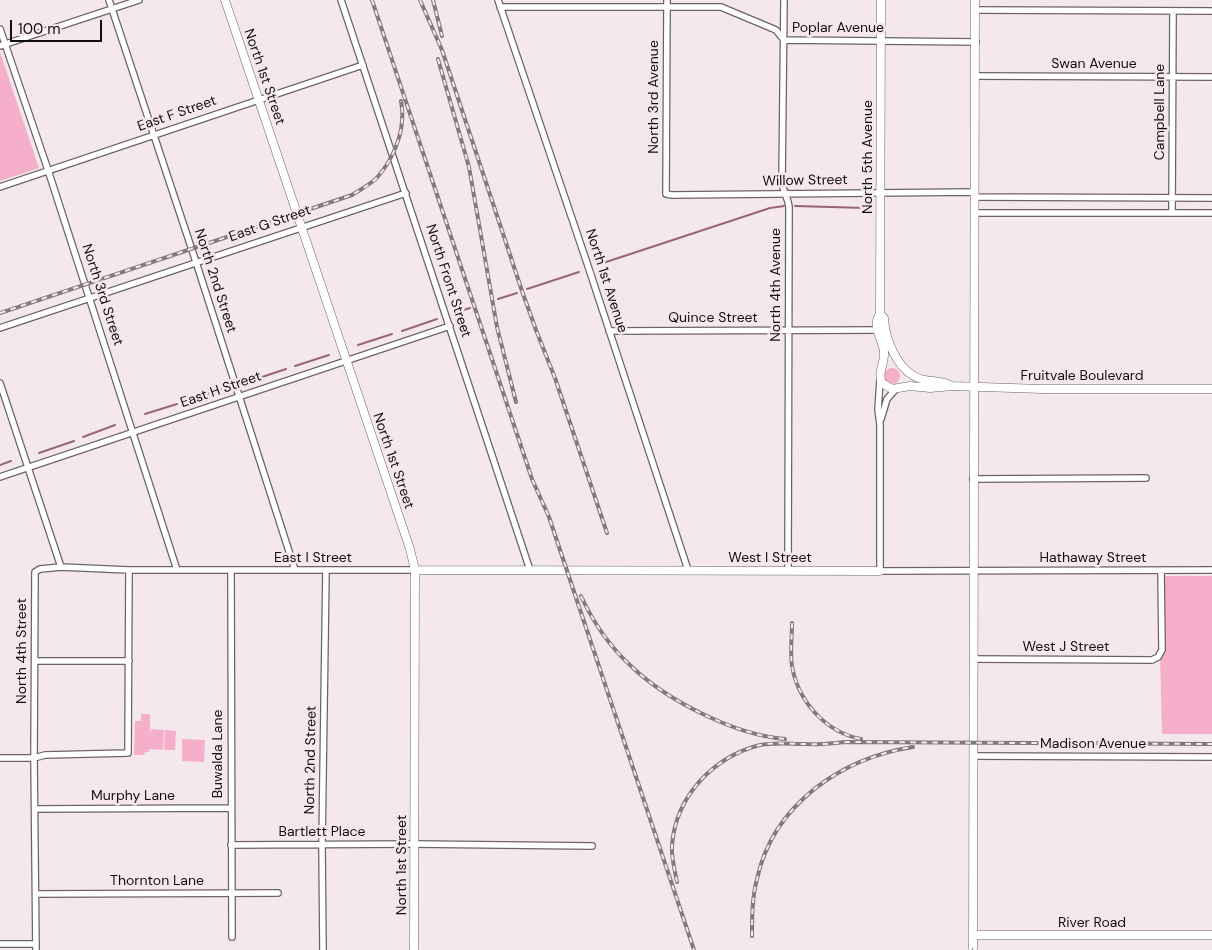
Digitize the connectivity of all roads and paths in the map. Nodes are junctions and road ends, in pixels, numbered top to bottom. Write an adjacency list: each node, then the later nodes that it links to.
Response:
1 (108, 0): 12 (street, North 2nd Street)
2 (139, 0): 12 (street)
3 (225, 0): 25 (main road, North 1st Street)
4 (341, 0): 21 (street, North Front Street)
5 (498, 0): 10 (street, North 1st Avenue)
6 (667, 0): 11 (street, North 3rd Avenue)
7 (784, 0): 17 (street, North 4th Avenue)
8 (881, 0): 18 (main road, North 5th Avenue)
9 (975, 0): 13 (main road)
10 (500, 7): 11 (street, Poplar Avenue); 47 (street, North 1st Avenue)
11 (667, 7): 17 (street, Poplar Avenue); 31 (street, North 3rd Avenue)
12 (112, 9): 20 (street); 26 (street, North 2nd Street)
13 (975, 10): 14 (street); 19 (main road)
14 (1173, 11): 15 (street); 23 (street, Campbell Lane)
15 (1212, 11)
16 (0, 29): 20 (street, North 3rd Street)
17 (784, 40): 18 (street, Poplar Avenue); 32 (street, North 4th Avenue)
18 (881, 40): 19 (street, Poplar Avenue); 29 (main road, North 5th Avenue)
19 (976, 42): 22 (main road)
20 (3, 46): 27 (street, North 3rd Street)
21 (363, 65): 25 (street, East F Street); 30 (street, North Front Street)
22 (975, 76): 23 (street, Swan Avenue); 33 (main road)
23 (1173, 77): 24 (street, Swan Avenue); 34 (street, Campbell Lane)
24 (1212, 77)
25 (259, 100): 26 (street, East F Street); 39 (main road, North 1st Street)
26 (154, 135): 27 (street, East F Street); 40 (street, North 2nd Street)
27 (48, 170): 28 (street, East F Street); 41 (street, North 3rd Street)
28 (0, 187)
29 (880, 192): 32 (street, Willow Street); 33 (street, Willow Street); 42 (main road, North 5th Avenue)
30 (406, 193): 39 (street, East G Street); 43 (street, North Front Street)
31 (666, 194): 32 (street, Willow Street)
32 (785, 194): 45 (street, North 4th Avenue)
33 (975, 195): 34 (street, Willow Street); 36 (main road)
34 (1172, 198): 35 (street, Willow Street); 37 (street, Campbell Lane)
35 (1212, 198)
36 (975, 213): 37 (street); 56 (main road)
37 (1172, 213): 38 (street)
38 (1212, 213)
39 (302, 226): 40 (street, East G Street); 48 (main road, North 1st Street)
40 (196, 262): 41 (street, East G Street); 58 (street, North 2nd Street)
41 (90, 298): 44 (street, East G Street); 60 (street, North 3rd Street)
42 (880, 314): 46 (main road, North 5th Avenue); 49 (main road, North 5th Avenue)
43 (450, 326): 48 (street, East H Street); 72 (street, North Front Street)
44 (0, 328)
45 (788, 330): 46 (street, Quince Street); 47 (street, Quince Street); 77 (street, North 4th Avenue)
46 (878, 330): 50 (main road, North 5th Avenue)
47 (609, 331): 74 (street, North 1st Avenue)
48 (346, 361): 58 (street, East H Street); 71 (main road, North 1st Street)
49 (901, 364): 50 (main road); 51 (main road, Fruitvale Boulevard)
50 (882, 367): 52 (main road)
51 (907, 371): 54 (main road, Fruitvale Boulevard); 55 (main road)
52 (880, 379): 55 (main road, Fruitvale Boulevard); 59 (street)
53 (0, 383): 61 (street)
54 (952, 386): 55 (main road, Fruitvale Boulevard); 56 (main road, Fruitvale Boulevard)
55 (899, 387): 59 (street)
56 (973, 387): 57 (main road, Fruitvale Boulevard); 64 (main road)
57 (1212, 389)
58 (240, 397): 60 (street, East H Street); 69 (street, North 2nd Street)
59 (880, 424): 78 (street)
60 (134, 432): 61 (street, East H Street); 67 (street, North 3rd Street)
61 (28, 468): 62 (street, East H Street); 65 (street)
62 (0, 476)
63 (1146, 478): 64 (street)
64 (973, 479): 79 (main road)
65 (61, 567): 66 (street, East I Street); 81 (street, North 4th Street)
66 (130, 570): 67 (street, East I Street); 82 (street)
67 (177, 570): 68 (street, East I Street)
68 (231, 570): 69 (street, East I Street); 87 (street, Buwalda Lane)
69 (295, 570): 70 (street, East I Street)
70 (326, 570): 71 (street, East I Street); 91 (street, North 2nd Street)
71 (415, 570): 72 (main road, East I Street); 89 (main road, North 1st Street)
72 (530, 570): 73 (main road, East I Street)
73 (566, 570): 74 (main road, West I Street)
74 (688, 570): 77 (main road, West I Street)
75 (1161, 570): 76 (street, Hathaway Street); 79 (street, Hathaway Street); 80 (street, West J Street)
76 (1212, 570)
77 (788, 571): 78 (main road, West I Street)
78 (880, 571): 79 (street, West I Street)
79 (974, 571): 80 (main road)
80 (973, 659): 83 (main road)
81 (35, 660): 82 (street); 86 (street, North 4th Street)
82 (129, 661): 86 (street)
83 (974, 756): 84 (street, Madison Avenue); 97 (main road)
84 (1212, 757)
85 (0, 758): 86 (street)
86 (34, 758): 88 (street, North 4th Street)
87 (231, 808): 88 (street, Murphy Lane); 90 (street, Buwalda Lane)
88 (35, 809): 95 (street, North 4th Street)
89 (414, 844): 91 (street, Bartlett Place); 92 (street, Bartlett Place); 103 (main road, North 1st Street)
90 (231, 845): 91 (street, Bartlett Place); 93 (street, Buwalda Lane)
91 (322, 845): 102 (street, North 2nd Street)
92 (592, 846)
93 (232, 892): 94 (street, Thornton Lane); 95 (street, Thornton Lane); 98 (street, Buwalda Lane)
94 (278, 893)
95 (36, 894): 100 (street, North 4th Street)
96 (1212, 935): 97 (main road, River Road)
97 (973, 936): 101 (main road)
98 (232, 937)
99 (0, 944): 100 (street)
100 (36, 947)
101 (973, 949)
102 (323, 950)
103 (414, 950)

